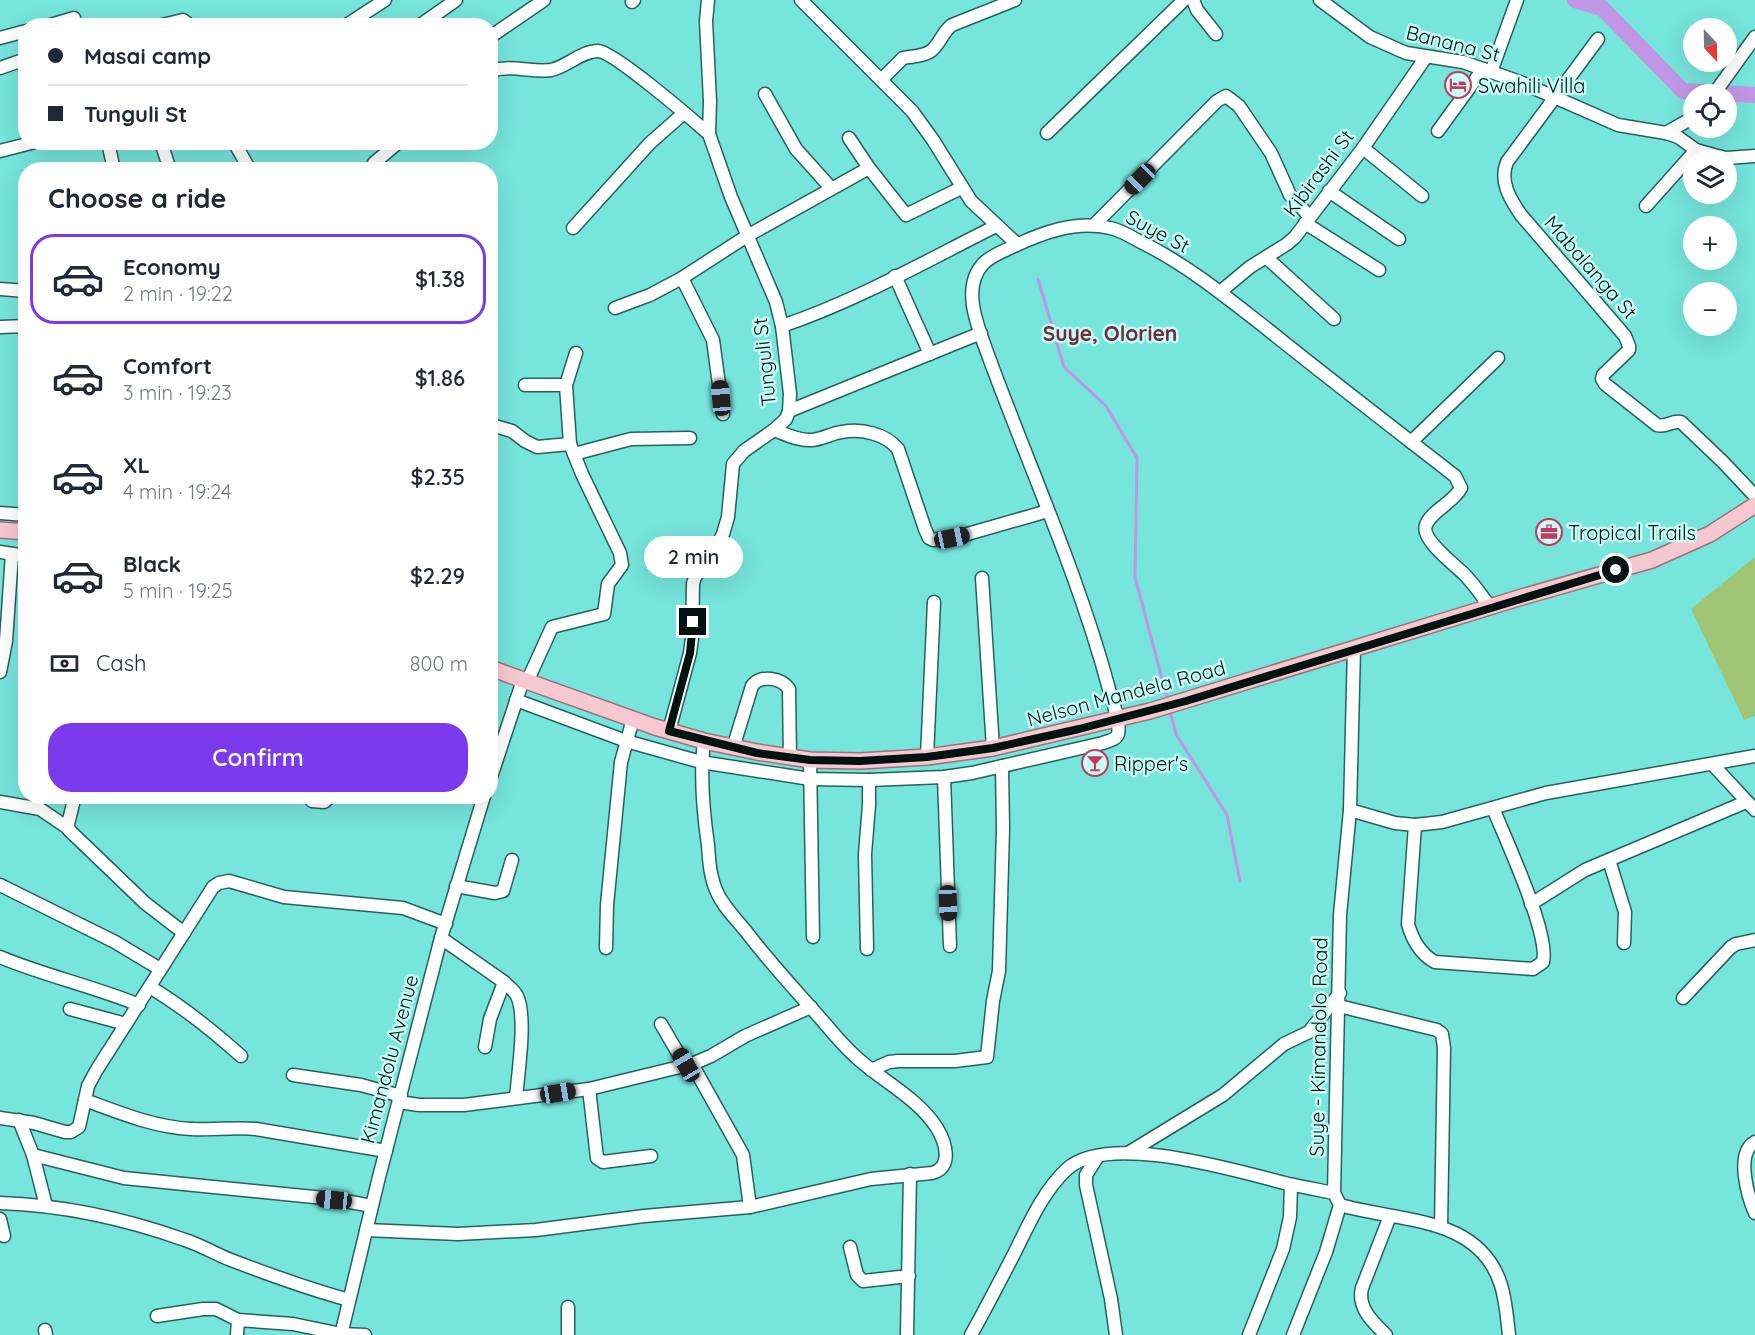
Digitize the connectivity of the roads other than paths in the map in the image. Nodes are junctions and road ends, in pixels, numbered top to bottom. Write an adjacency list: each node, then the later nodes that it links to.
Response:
1 (385, 0): 11 (street)
2 (456, 0): 12 (street)
3 (544, 0): 13 (street)
4 (708, 0): 33 (street, Tunguli St)
5 (801, 0): 24 (street)
6 (1015, 0): 24 (street)
7 (1184, 0): 31 (street)
8 (1193, 0): 15 (street)
9 (1320, 0): 19 (street, Banana St)
10 (1517, 0): 23 (street)
11 (357, 18)
12 (430, 18)
13 (498, 32)
14 (18, 33): 17 (street)
15 (1216, 34)
16 (1755, 37): 25 (street)
17 (0, 38)
18 (1598, 39): 27 (street)
19 (1426, 57): 23 (street, Banana St); 36 (street, Kibirashi St)
20 (18, 62): 21 (street)
21 (0, 68)
22 (498, 69): 28 (street)
23 (1487, 70): 27 (street, Banana St); 30 (street)
24 (881, 80): 46 (street)
25 (1721, 84)
26 (765, 94): 45 (street)
27 (1555, 98): 32 (street, Banana St); 82 (street, Mabalanga St)
28 (684, 113): 33 (street); 53 (street)
29 (1683, 123): 32 (street)
30 (1438, 130)
31 (1047, 133)
32 (1666, 133): 38 (street, Banana St)
33 (709, 134): 54 (street, Tunguli St)
34 (849, 138): 44 (street)
35 (18, 146): 39 (street)
36 (1363, 148): 47 (street, Kibirashi St); 48 (street)
37 (389, 150): 42 (street)
38 (1696, 150)
39 (0, 151)
40 (1755, 156): 41 (street, Banana St)
41 (1737, 157)
42 (375, 162)
43 (1683, 165): 49 (street)
44 (869, 168): 45 (street); 46 (street)
45 (831, 188): 54 (street)
46 (961, 188): 52 (street)
47 (1329, 191): 50 (street, Kibirashi St); 55 (street)
48 (1422, 196)
49 (1646, 206)
50 (1307, 220): 51 (street); 57 (street, Kibirashi St); 58 (street)
51 (1094, 225): 56 (street, Suye St); 63 (street, Suye St)
52 (996, 226): 56 (street); 59 (street)
53 (573, 228)
54 (747, 236): 60 (street); 67 (street, Tunguli St)
55 (1399, 239)
56 (1017, 244): 69 (street, Suye St)
57 (1267, 258): 63 (street, Kibirashi St); 65 (street)
58 (1379, 270)
59 (895, 276): 67 (street); 71 (street)
60 (682, 278): 64 (street); 76 (street)
61 (0, 289): 62 (street)
62 (18, 290)
63 (1220, 292): 80 (street, Suye St)
64 (615, 308)
65 (1334, 319)
66 (18, 326): 68 (street)
67 (782, 326): 75 (street, Tunguli St)
68 (0, 327)
69 (981, 333): 71 (street); 84 (street, Suye St)
70 (576, 353): 74 (street)
71 (930, 354): 75 (street)
72 (1498, 358): 80 (street)
73 (525, 385): 74 (street)
74 (566, 385): 81 (street)
75 (789, 411): 78 (street, Tunguli St)
76 (723, 414)
77 (498, 427): 81 (street)
78 (774, 430): 84 (street); 100 (street, Tunguli St)
79 (690, 438): 81 (street)
80 (1411, 442): 92 (street, Suye St)
81 (572, 449): 96 (street)
82 (1755, 496)
83 (1755, 505): 92 (main road, Nelson Mandela Road)
84 (1048, 511): 99 (street, Suye St)
85 (0, 513): 86 (street)
86 (18, 514)
87 (0, 530): 88 (main road)
88 (18, 531)
89 (6, 553): 95 (street)
90 (982, 578): 104 (street)
91 (934, 602): 107 (street)
92 (1490, 607): 93 (main road, Nelson Mandela Road)
93 (1354, 648): 99 (main road, Nelson Mandela Road); 121 (street, Suye - Kimandolo Road)
94 (498, 671): 96 (main road, Nelson Mandela Road)
95 (0, 672)
96 (525, 681): 97 (street); 98 (main road, Nelson Mandela Road)
97 (516, 700): 101 (street); 105 (street)
98 (633, 719): 100 (main road, Nelson Mandela Road); 101 (street)
99 (1117, 719): 104 (main road, Nelson Mandela Road); 112 (street)
100 (669, 731): 102 (main road, Nelson Mandela Road)
101 (626, 741): 110 (street); 136 (street)
102 (704, 741): 103 (main road, Nelson Mandela Road); 110 (street)
103 (733, 748): 108 (main road, Nelson Mandela Road); 108 (street)
104 (993, 748): 107 (main road, Nelson Mandela Road)
105 (498, 755)
106 (1755, 756): 111 (street)
107 (927, 757): 109 (main road, Nelson Mandela Road)
108 (790, 758): 109 (main road, Nelson Mandela Road)
109 (810, 760): 114 (street)
110 (701, 762): 114 (street); 146 (street)
111 (1713, 765): 119 (street); 120 (street)
112 (1002, 766): 113 (street); 153 (street)
113 (944, 777): 115 (street); 135 (street)
114 (810, 779): 115 (street); 131 (street)
115 (869, 780): 137 (street)
116 (0, 802): 123 (street)
117 (73, 804): 123 (street)
118 (482, 804): 127 (street, Kimandolu Avenue)
119 (1750, 806): 125 (street)
120 (1493, 808): 122 (street); 128 (street)
121 (1350, 810): 122 (street); 142 (street, Suye - Kimandolo Road)
122 (1414, 825): 128 (street)
123 (68, 828): 130 (street)
124 (512, 860): 127 (street)
125 (1609, 860): 128 (street); 134 (street)
126 (0, 885): 139 (street)
127 (456, 886): 129 (street, Kimandolu Avenue)
128 (1531, 904)
129 (446, 924): 130 (street); 132 (street, Kimandolu Avenue)
130 (184, 933): 139 (street)
131 (813, 937)
132 (441, 938): 140 (street); 157 (street, Kimandolu Avenue)
133 (1755, 940): 143 (street)
134 (1624, 943)
135 (950, 946)
136 (606, 948)
137 (867, 949)
138 (0, 957): 144 (street)
139 (160, 969): 141 (street)
140 (504, 982): 150 (street); 156 (street)
141 (150, 987): 144 (street); 151 (street)
142 (1340, 993): 145 (street, Suye - Kimandolo Road); 163 (street)
143 (1683, 998)
144 (139, 1005): 148 (street)
145 (1339, 1006): 169 (street, Suye - Kimandolo Road); 178 (street)
146 (811, 1007): 152 (street); 153 (street)
147 (70, 1008): 148 (street)
148 (126, 1024): 158 (street)
149 (662, 1024): 152 (street)
150 (485, 1047)
151 (241, 1056)
152 (689, 1064): 155 (street); 174 (street)
153 (871, 1070): 167 (street)
154 (292, 1075): 157 (street)
155 (590, 1089): 156 (street); 165 (street)
156 (516, 1098): 157 (street)
157 (400, 1099): 162 (street, Kimandolu Avenue)
158 (84, 1100): 160 (street); 162 (street)
159 (0, 1118): 160 (street)
160 (19, 1120): 164 (street)
161 (1755, 1142): 175 (street)
162 (386, 1151): 173 (street, Kimandolu Avenue)
163 (1128, 1153): 166 (street); 168 (street)
164 (33, 1155): 172 (street); 173 (street)
165 (651, 1156)
166 (1098, 1156): 193 (street); 194 (street)
167 (910, 1174): 174 (street); 182 (street)
168 (1291, 1185): 169 (street); 195 (street)
169 (1334, 1193): 171 (street, Suye - Kimandolo Road)
170 (0, 1203): 172 (street)
171 (1340, 1205): 176 (street); 196 (street)
172 (46, 1206): 183 (street)
173 (372, 1206): 179 (street, Kimandolu Avenue)
174 (750, 1207): 179 (street)
175 (1755, 1213)
176 (1390, 1216): 178 (street); 187 (street)
177 (0, 1219): 180 (street)
178 (1442, 1226): 197 (street)
179 (366, 1230): 183 (street, Kimandolu Avenue)
180 (4, 1236)
181 (850, 1247): 182 (street)
182 (909, 1276): 192 (street)
183 (349, 1300): 189 (street, Kimandolu Avenue)
184 (568, 1307): 191 (street)
185 (156, 1316): 186 (street)
186 (238, 1320): 188 (street); 189 (street)
187 (1380, 1332)
188 (237, 1335)
189 (341, 1335): 190 (street)
190 (365, 1335)
191 (568, 1335)
192 (907, 1335)
193 (971, 1335)
194 (1116, 1335)
195 (1249, 1335)
196 (1293, 1335)
197 (1509, 1335)

